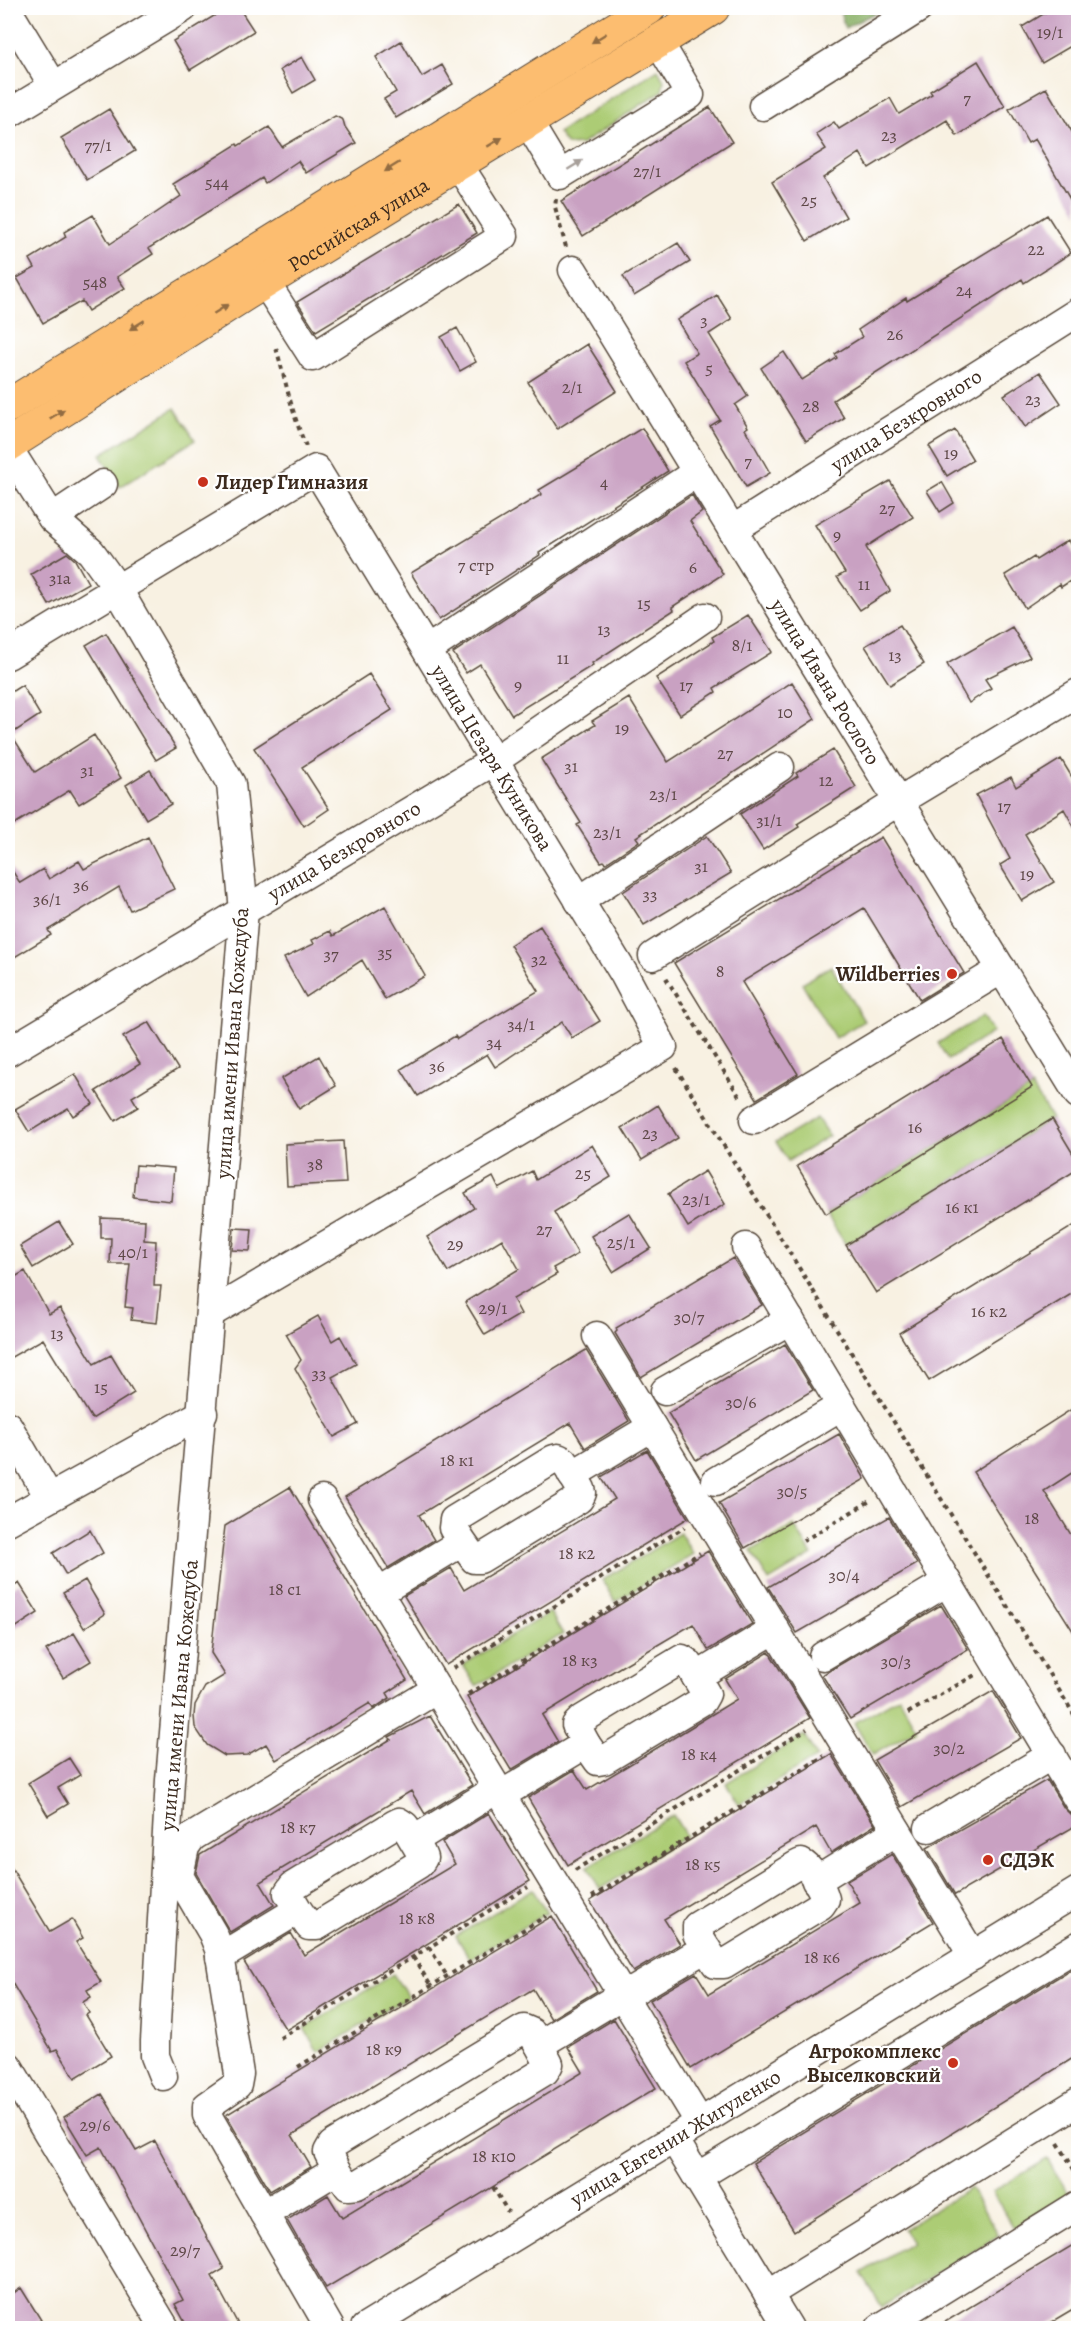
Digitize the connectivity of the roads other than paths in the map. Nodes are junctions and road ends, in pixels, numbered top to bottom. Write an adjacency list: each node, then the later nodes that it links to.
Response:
1 (183, 8): 7 (street)
2 (649, 8): 15 (main road, Российская улица, one-way to 15)
3 (713, 8): 6 (main road, Российская улица)
4 (919, 8): 8 (street)
5 (8, 11): 7 (street)
6 (658, 41): 10 (main road, Российская улица); 10 (street, one-way to 6)
7 (53, 85): 9 (street)
8 (763, 106)
9 (8, 114)
10 (528, 122): 11 (main road, Российская улица, one-way to 10)
11 (458, 164): 13 (main road, Российская улица); 13 (street)
12 (573, 270): 17 (street, улица Ивана Рослого)
13 (265, 282): 16 (main road, Российская улица, one-way to 13)
14 (1078, 312): 20 (street, улица Безкровного)
15 (8, 406)
16 (8, 446): 19 (street, улица имени Ивана Кожедуба)
17 (697, 472): 20 (street, улица Ивана Рослого); 23 (street)
18 (103, 484): 19 (street)
19 (52, 518): 21 (street, улица имени Ивана Кожедуба)
20 (732, 530): 28 (street, улица Ивана Рослого)
21 (117, 588): 23 (street, улица Цезаря Куникова); 24 (street); 30 (street, улица имени Ивана Кожедуба)
22 (705, 617): 26 (street, улица Безкровного)
23 (426, 650): 26 (street, улица Цезаря Куникова)
24 (8, 655)
25 (1078, 693): 28 (street)
26 (494, 761): 29 (street, улица Цезаря Куникова); 30 (street, улица Безкровного)
27 (780, 767): 29 (street)
28 (899, 801): 31 (street); 32 (street, улица Ивана Рослого)
29 (579, 901): 37 (street, улица Цезаря Куникова)
30 (244, 910): 33 (street, улица Безкровного); 37 (street, улица имени Ивана Кожедуба)
31 (653, 956)
32 (1002, 969): 34 (street, улица Ивана Рослого); 35 (street)
33 (8, 1052)
34 (1078, 1094)
35 (754, 1120)
36 (746, 1247): 38 (street)
37 (211, 1313): 42 (street, улица имени Ивана Кожедуба)
38 (790, 1320): 40 (street); 41 (street)
39 (597, 1336): 44 (street)
40 (665, 1391)
41 (841, 1406): 46 (street); 51 (street)
42 (202, 1413): 47 (street); 74 (street, улица имени Ивана Кожедуба)
43 (8, 1426): 47 (street)
44 (652, 1427): 45 (street); 53 (street)
45 (572, 1475): 50 (street); 50 (street)
46 (716, 1481)
47 (49, 1497): 49 (street)
48 (322, 1500): 52 (street)
49 (8, 1521)
50 (462, 1542): 52 (street)
51 (947, 1582): 54 (street); 58 (street)
52 (378, 1593): 56 (street)
53 (775, 1629): 55 (street); 62 (street)
54 (823, 1656)
55 (696, 1677): 57 (street); 57 (street)
56 (438, 1692): 59 (street); 70 (street)
57 (586, 1744): 59 (street)
58 (1052, 1755): 60 (street); 61 (street)
59 (499, 1792): 63 (street); 71 (street)
60 (1078, 1800)
61 (929, 1828)
62 (897, 1831): 64 (street); 69 (street)
63 (414, 1840): 66 (street); 66 (street)
64 (816, 1881): 68 (street); 68 (street)
65 (1078, 1891): 69 (street, улица Евгении Жигуленко)
66 (298, 1910): 70 (street)
67 (1078, 1946): 79 (street)
68 (705, 1948): 71 (street)
69 (973, 1956): 76 (street, улица Евгении Жигуленко)
70 (220, 1957): 81 (street)
71 (623, 1996): 72 (street); 76 (street)
72 (539, 2045): 78 (street); 78 (street)
73 (8, 2066): 83 (street)
74 (163, 2076)
75 (1078, 2102): 82 (street)
76 (700, 2123): 77 (street, улица Евгении Жигуленко)
77 (674, 2139): 79 (street); 85 (street, улица Евгении Жигуленко)
78 (337, 2170): 81 (street)
79 (697, 2177): 82 (street)
80 (1078, 2205): 87 (street)
81 (264, 2214): 84 (street)
82 (768, 2294): 86 (street)
83 (165, 2328)
84 (330, 2328)
85 (365, 2328)
86 (789, 2328)
87 (880, 2328)

